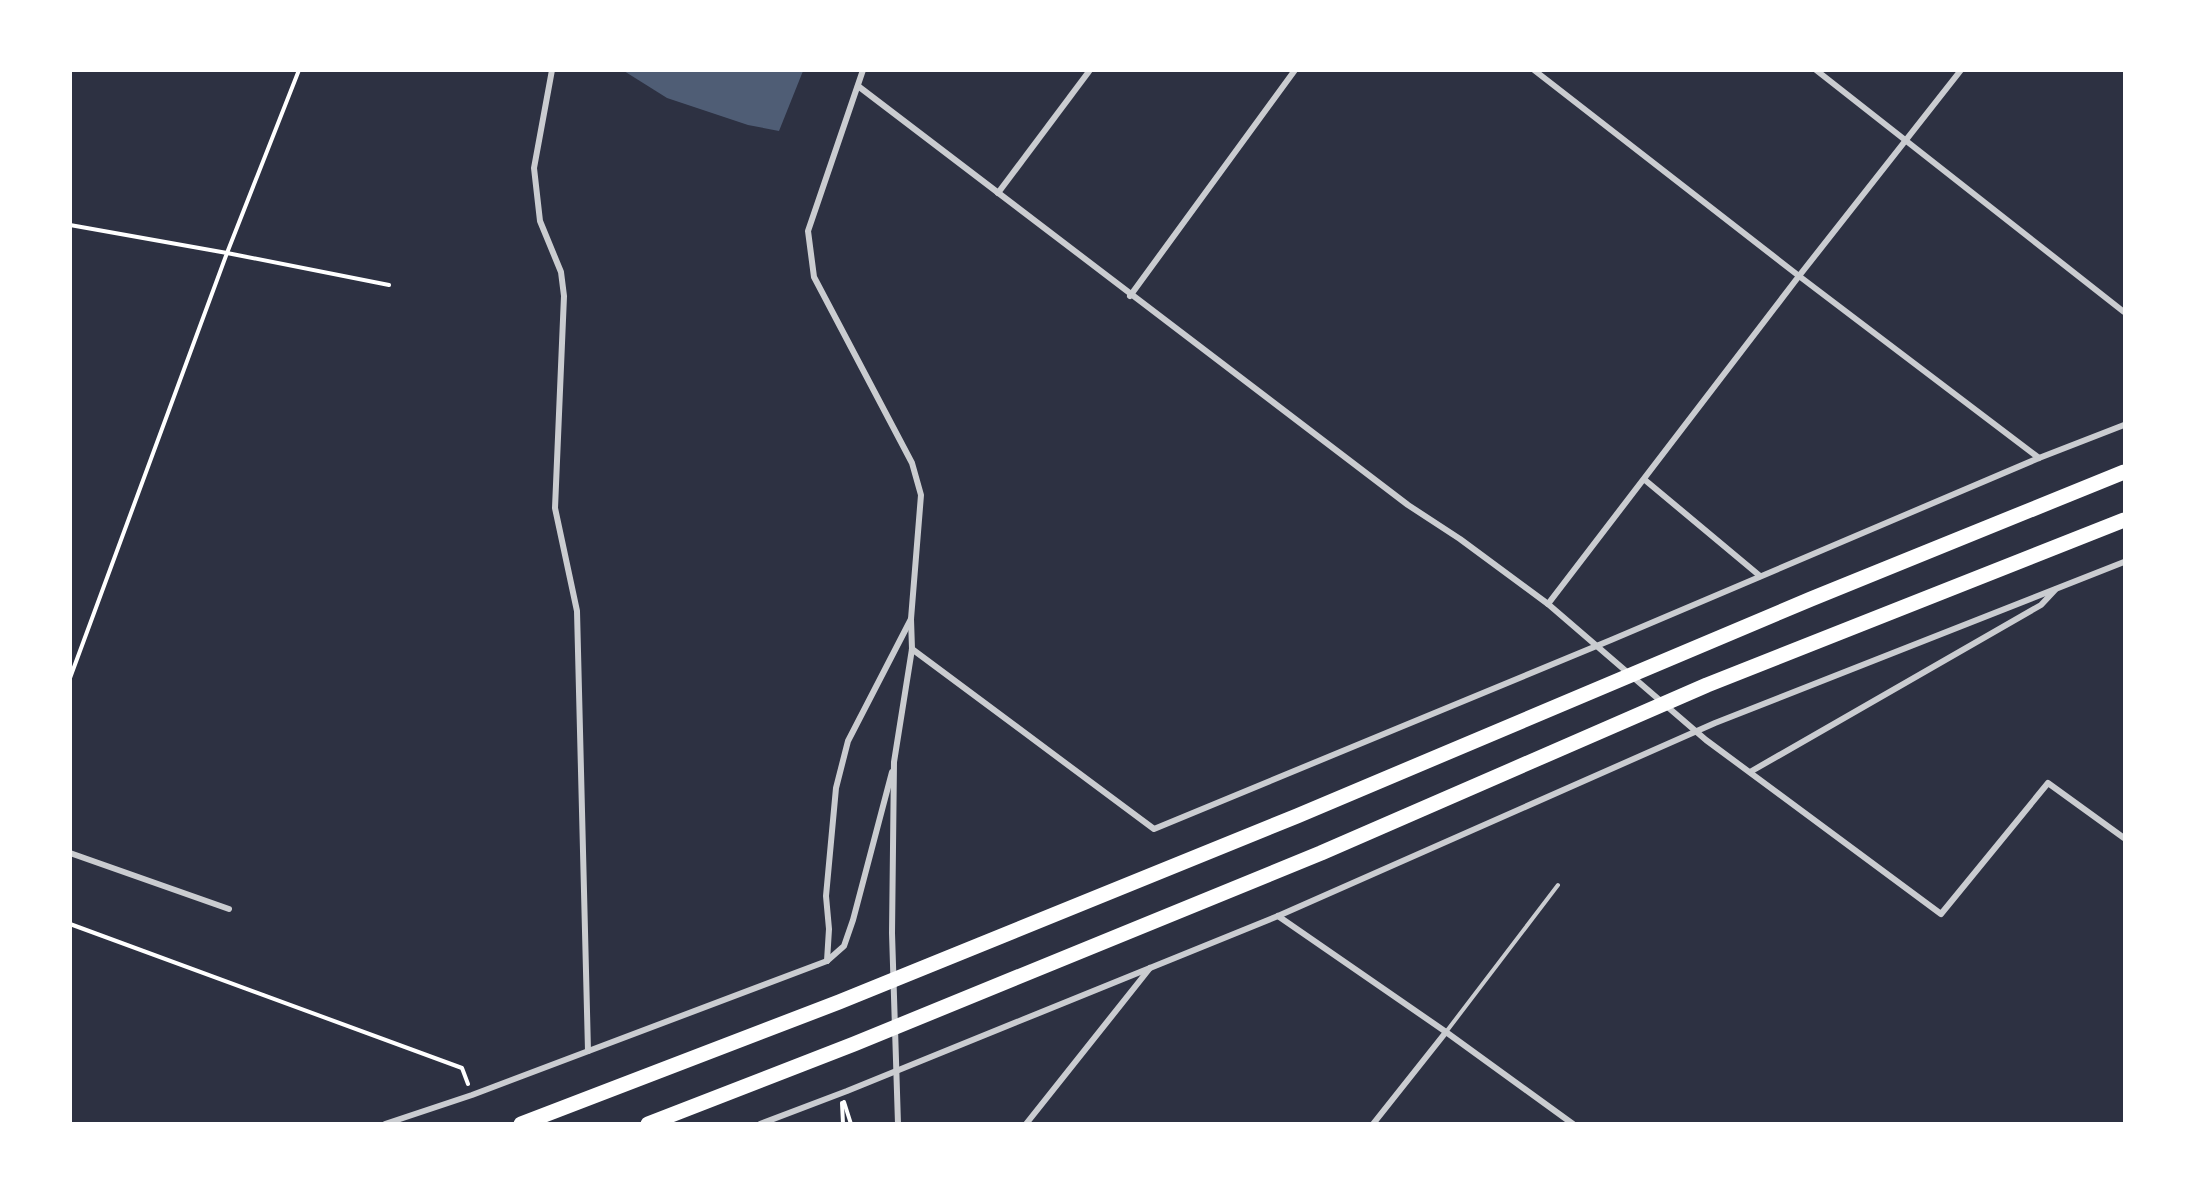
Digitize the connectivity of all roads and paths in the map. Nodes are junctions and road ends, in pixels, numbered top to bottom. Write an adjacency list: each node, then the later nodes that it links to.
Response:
1 (300, 70): 14 (path)
2 (552, 70): 42 (street)
3 (863, 70): 10 (street)
4 (1090, 70): 12 (street)
5 (1284, 70): 9 (street)
6 (1534, 70): 15 (street)
7 (1816, 70): 11 (street)
8 (1961, 70): 11 (street)
9 (1293, 73): 17 (street)
10 (858, 87): 12 (street); 28 (street)
11 (1906, 141): 15 (street); 18 (street)
12 (998, 193): 17 (street)
13 (70, 225): 14 (path)
14 (227, 253): 16 (path); 30 (path)
15 (1799, 276): 20 (street); 22 (street)
16 (389, 285)
17 (1130, 296): 27 (street)
18 (2124, 312)
19 (2124, 425): 20 (street)
20 (2039, 458): 25 (street)
21 (2124, 472): 46 (highway)
22 (1645, 480): 25 (street); 27 (street)
23 (2124, 520): 47 (highway)
24 (2124, 562): 26 (street)
25 (1760, 576): 29 (street)
26 (2057, 587): 32 (street); 37 (street)
27 (1548, 604): 32 (street)
28 (911, 619): 29 (street); 39 (street)
29 (912, 649): 31 (street)
30 (70, 678)
31 (894, 762): 39 (street); 50 (street)
32 (1750, 772): 33 (street)
33 (2124, 838)
34 (70, 853): 36 (street)
35 (1558, 885): 41 (lane)
36 (229, 909)
37 (1278, 916): 40 (street); 41 (street)
38 (70, 924): 44 (path)
39 (827, 961): 42 (street)
40 (1150, 968): 43 (street); 51 (street)
41 (1446, 1032): 52 (street); 53 (street)
42 (588, 1051): 44 (street)
43 (842, 1093): 48 (street); 49 (path)
44 (472, 1095): 45 (street)
45 (385, 1124)
46 (521, 1124)
47 (648, 1124)
48 (760, 1124)
49 (851, 1124)
50 (898, 1124)
51 (1026, 1124)
52 (1374, 1124)
53 (1573, 1124)

